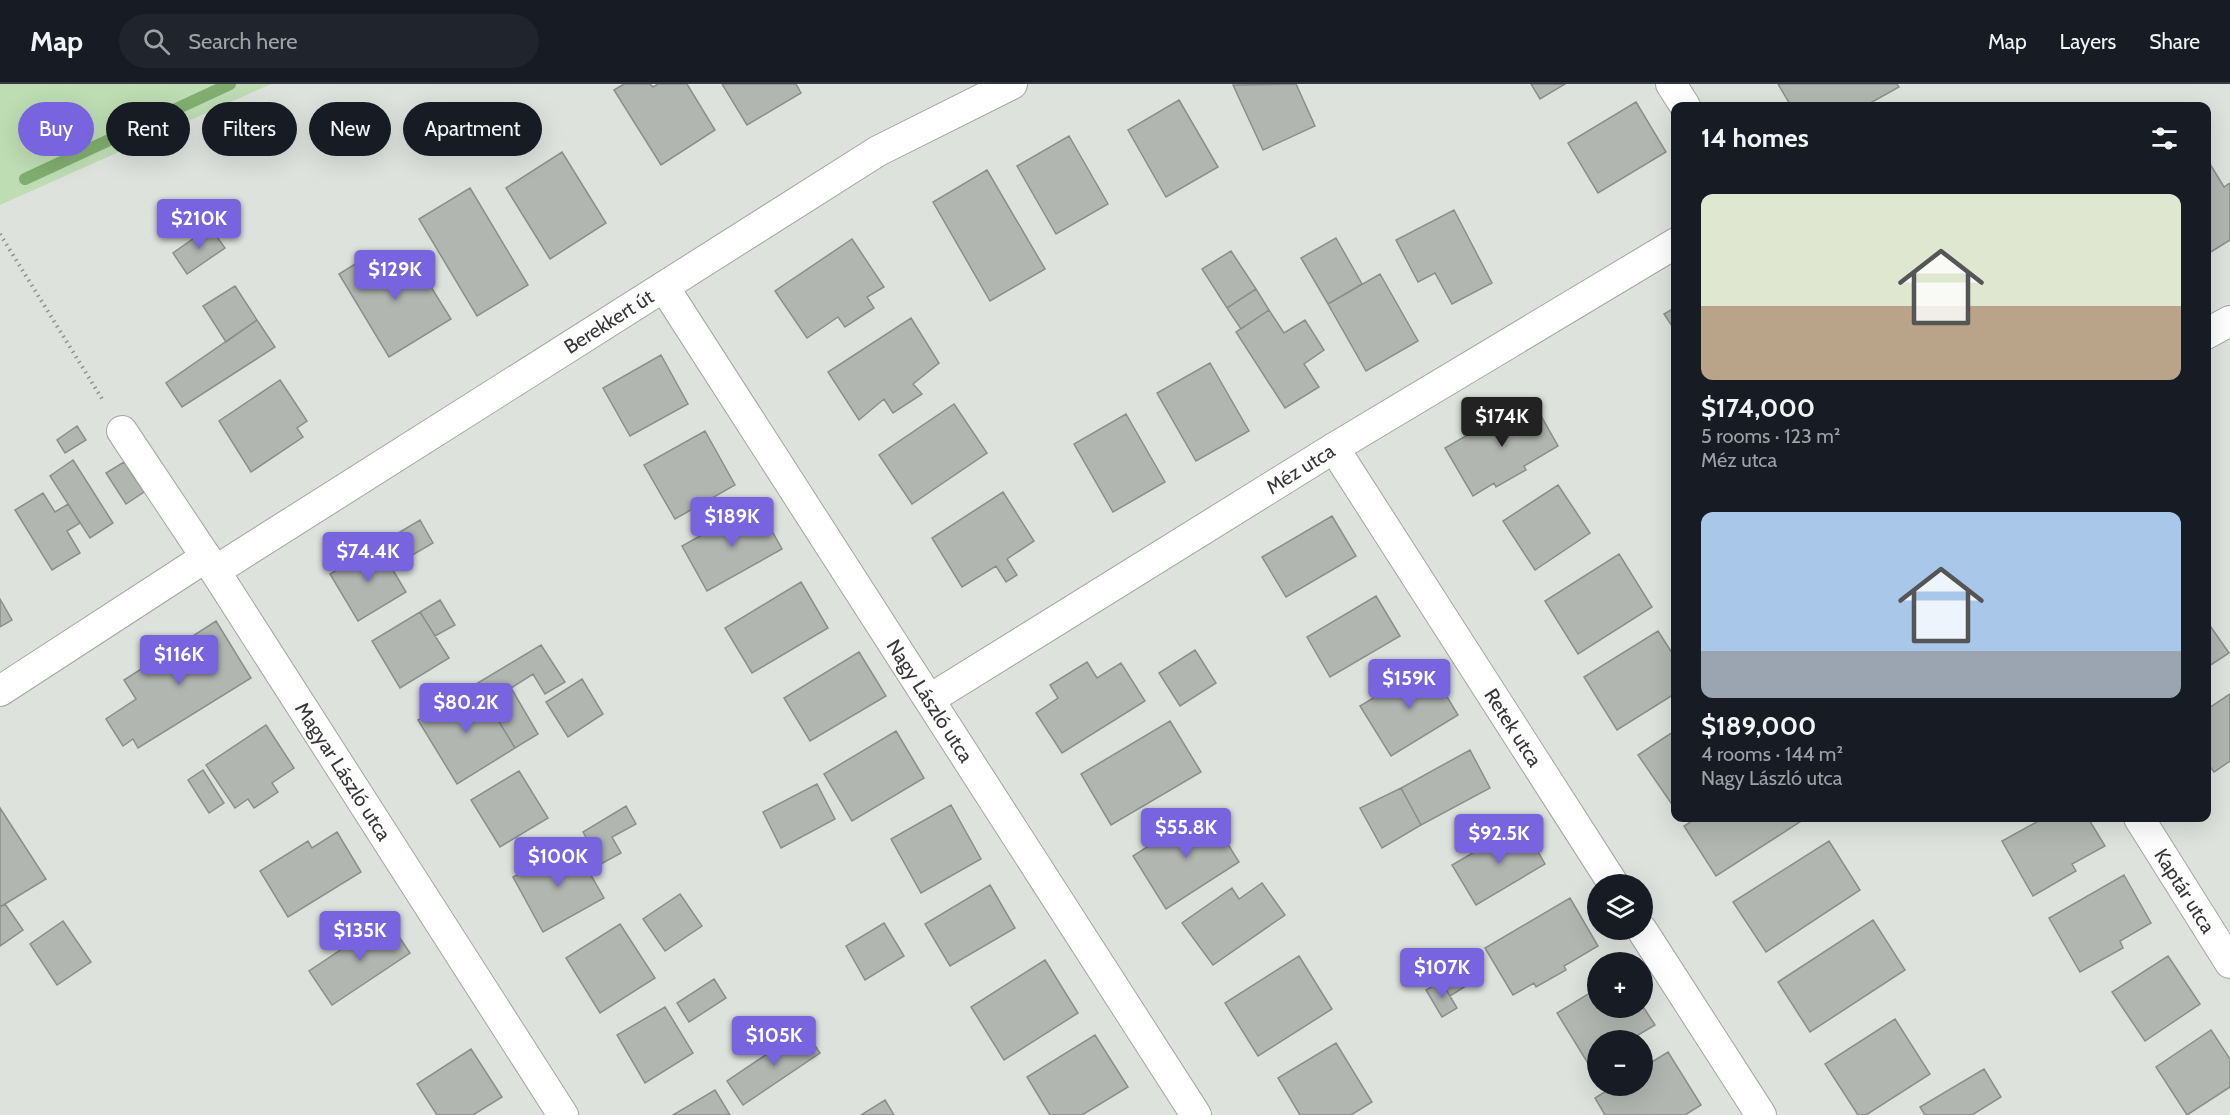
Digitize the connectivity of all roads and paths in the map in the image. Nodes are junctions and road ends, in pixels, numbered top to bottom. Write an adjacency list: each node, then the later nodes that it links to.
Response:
1 (1012, 84): 6 (street, Berekkert út)
2 (1671, 84): 3 (street)
3 (1682, 102)
4 (0, 234): 9 (path)
5 (1671, 246): 10 (street, Méz utca)
6 (664, 287): 11 (street, Berekkert út); 13 (street, Nagy László utca)
7 (2230, 321): 8 (street)
8 (2211, 331)
9 (122, 431): 11 (street, Magyar László utca)
10 (1334, 448): 13 (street, Méz utca); 15 (street, Retek utca)
11 (210, 564): 12 (street, Berekkert út); 18 (street, Magyar László utca)
12 (0, 691)
13 (930, 699): 19 (street, Nagy László utca)
14 (2142, 822): 17 (street, Kaptár utca)
15 (1607, 874)
16 (1648, 940): 20 (street)
17 (2230, 963)
18 (563, 1115)
19 (1196, 1115)
20 (1761, 1115)

